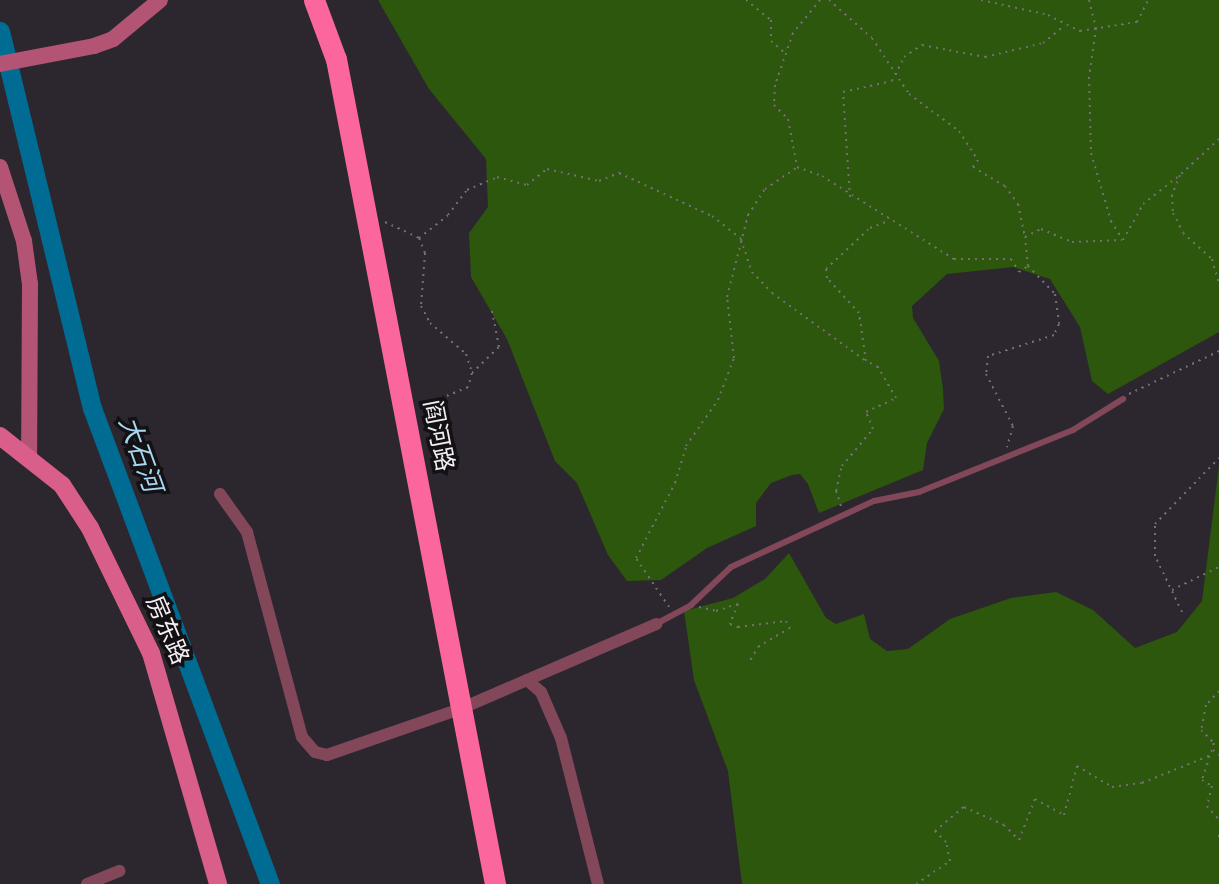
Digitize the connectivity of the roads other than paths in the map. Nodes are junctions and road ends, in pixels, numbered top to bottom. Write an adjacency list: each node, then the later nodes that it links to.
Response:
1 (160, 0): 3 (street)
2 (314, 0): 12 (highway, 阎河路)
3 (0, 64)
4 (0, 167): 5 (street)
5 (6, 200): 8 (street)
6 (1123, 399): 10 (lane)
7 (0, 436): 8 (main road, 房东路)
8 (29, 455): 15 (main road, 房东路)
9 (220, 494): 12 (street)
10 (656, 624): 11 (street)
11 (527, 680): 12 (street); 17 (street)
12 (460, 709): 16 (highway, 阎河路)
13 (120, 871): 14 (street)
14 (87, 884)
15 (218, 884)
16 (495, 884)
17 (598, 884)

